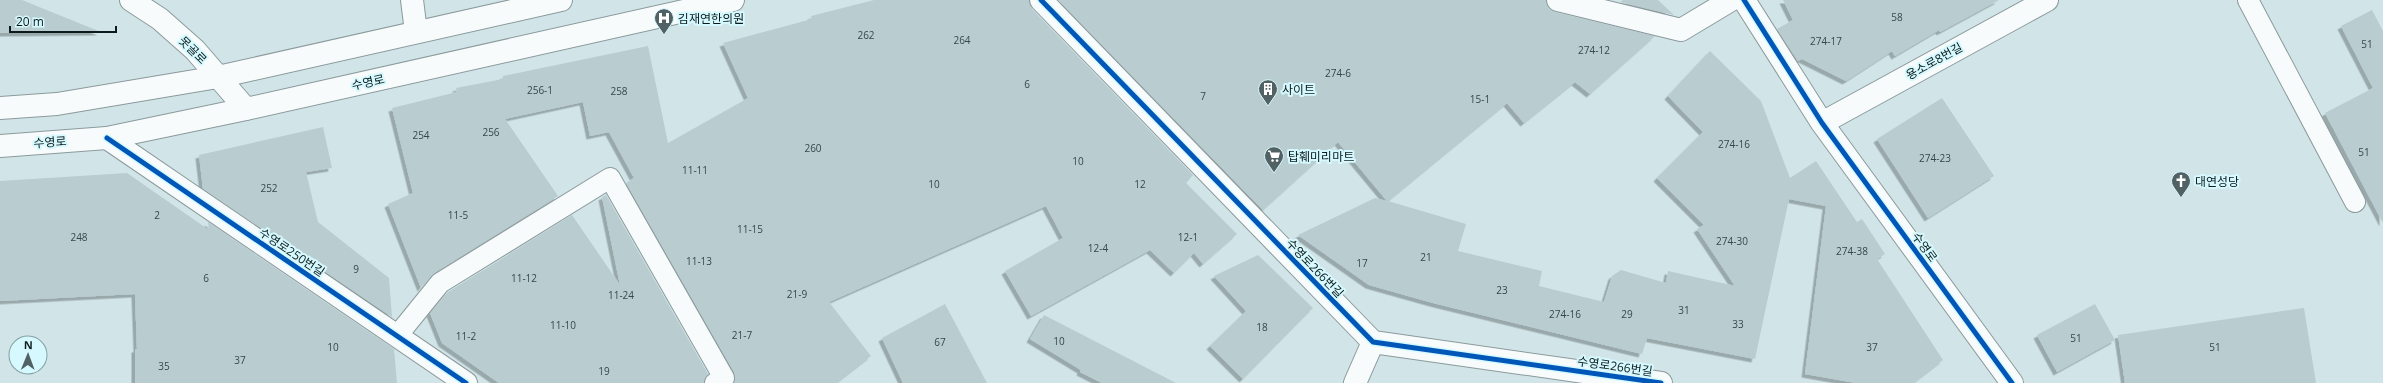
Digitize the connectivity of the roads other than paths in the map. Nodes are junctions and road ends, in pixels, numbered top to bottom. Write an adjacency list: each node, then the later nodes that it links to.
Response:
1 (131, 0): 12 (street, 못골로)
2 (412, 0): 11 (street)
3 (561, 0): 11 (street)
4 (733, 0): 14 (street, 수영로)
5 (1041, 0): 20 (street, 수영로266번길)
6 (1558, 0): 7 (street)
7 (1731, 0)
8 (1744, 0): 15 (street, 수영로)
9 (2047, 0): 15 (street, 용소로8번길)
10 (2248, 0): 18 (lane)
11 (416, 32): 12 (street)
12 (218, 76): 13 (street); 14 (street, 못골로)
13 (0, 108)
14 (246, 109): 16 (street, 수영로)
15 (1822, 123): 25 (street, 수영로)
16 (107, 138): 17 (street, 수영로); 19 (street, 수영로250번길)
17 (0, 146)
18 (2356, 202)
19 (397, 336): 21 (street, 수영로250번길); 22 (lane)
20 (1373, 342): 23 (street); 24 (street, 수영로266번길)
21 (466, 383)
22 (715, 383)
23 (1355, 383)
24 (1661, 383)
25 (2012, 383)

